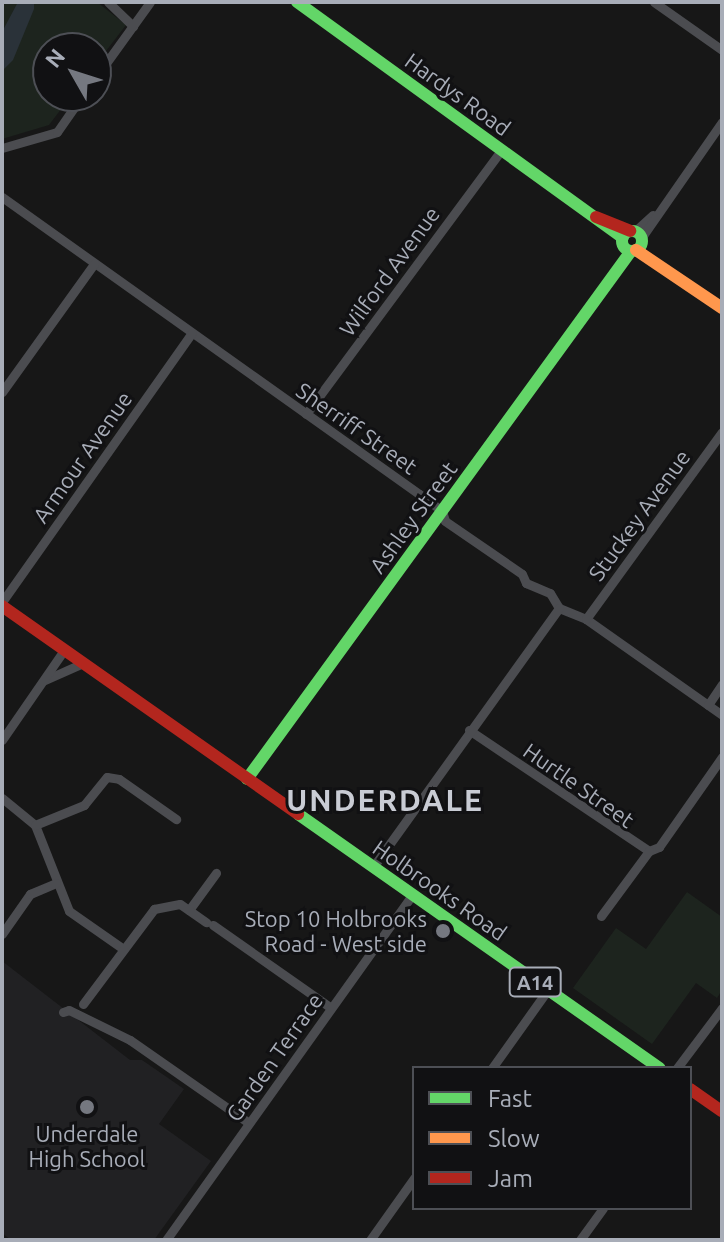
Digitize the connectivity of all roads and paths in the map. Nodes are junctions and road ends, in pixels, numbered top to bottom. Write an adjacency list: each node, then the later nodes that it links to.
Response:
1 (108, 2): 5 (street)
2 (150, 2): 5 (street)
3 (654, 2): 6 (street)
4 (300, 3): 11 (street, Hardys Road)
5 (133, 26): 7 (street)
6 (722, 50)
7 (112, 55)
8 (71, 112): 10 (street)
9 (722, 122): 13 (street, Ashley Street)
10 (2, 148)
11 (501, 150): 13 (street, Hardys Road); 18 (street, Wilford Avenue)
12 (2, 197): 14 (street, Sherriff Street)
13 (633, 241): 15 (street, Hardys Road); 20 (street, Ashley Street)
14 (94, 264): 16 (street, Sherriff Street); 17 (street)
15 (722, 308)
16 (192, 333): 18 (street, Sherriff Street); 21 (street, Armour Avenue)
17 (2, 392)
18 (306, 414): 20 (street, Sherriff Street)
19 (722, 432): 23 (street, Stuckey Avenue)
20 (442, 511): 22 (street, Sherriff Street); 33 (street, Ashley Street)
21 (2, 604): 24 (street, Holbrooks Road / A14)
22 (559, 608): 23 (street, Sherriff Street); 30 (street)
23 (586, 619): 28 (street, Sherriff Street)
24 (58, 646): 25 (street, Holbrooks Road / A14); 26 (street)
25 (83, 663): 26 (street); 33 (street, Holbrooks Road / A14)
26 (42, 682): 31 (street)
27 (722, 684): 28 (street)
28 (708, 705): 29 (street, Sherriff Street)
29 (722, 715)
30 (469, 730): 37 (street, Hurtle Street); 38 (street)
31 (2, 740)
32 (722, 757): 37 (street, Hurtle Street)
33 (247, 779): 38 (street, Holbrooks Road / A14)
34 (2, 798): 36 (street)
35 (176, 819): 36 (street)
36 (35, 825): 40 (street)
37 (649, 851): 43 (street)
38 (373, 867): 41 (street, Holbrooks Road / A14)
39 (216, 873): 42 (street)
40 (56, 883): 44 (street); 45 (street)
41 (412, 895): 46 (street, Holbrooks Road / A14); 48 (street, Garden Terrace)
42 (189, 910): 45 (street); 48 (street)
43 (601, 916)
44 (2, 934)
45 (122, 948): 47 (street)
46 (547, 991): 51 (street); 52 (street, Holbrooks Road / A14)
47 (83, 1004)
48 (331, 1008): 56 (street, Garden Terrace)
49 (722, 1008): 53 (street)
50 (63, 1012): 56 (street)
51 (493, 1066)
52 (657, 1066)
53 (678, 1066)
54 (692, 1090): 55 (street)
55 (722, 1111)
56 (249, 1123): 59 (street, Garden Terrace)
57 (412, 1181): 60 (street)
58 (602, 1210): 61 (street)
59 (166, 1240)
60 (370, 1240)
61 (580, 1240)

